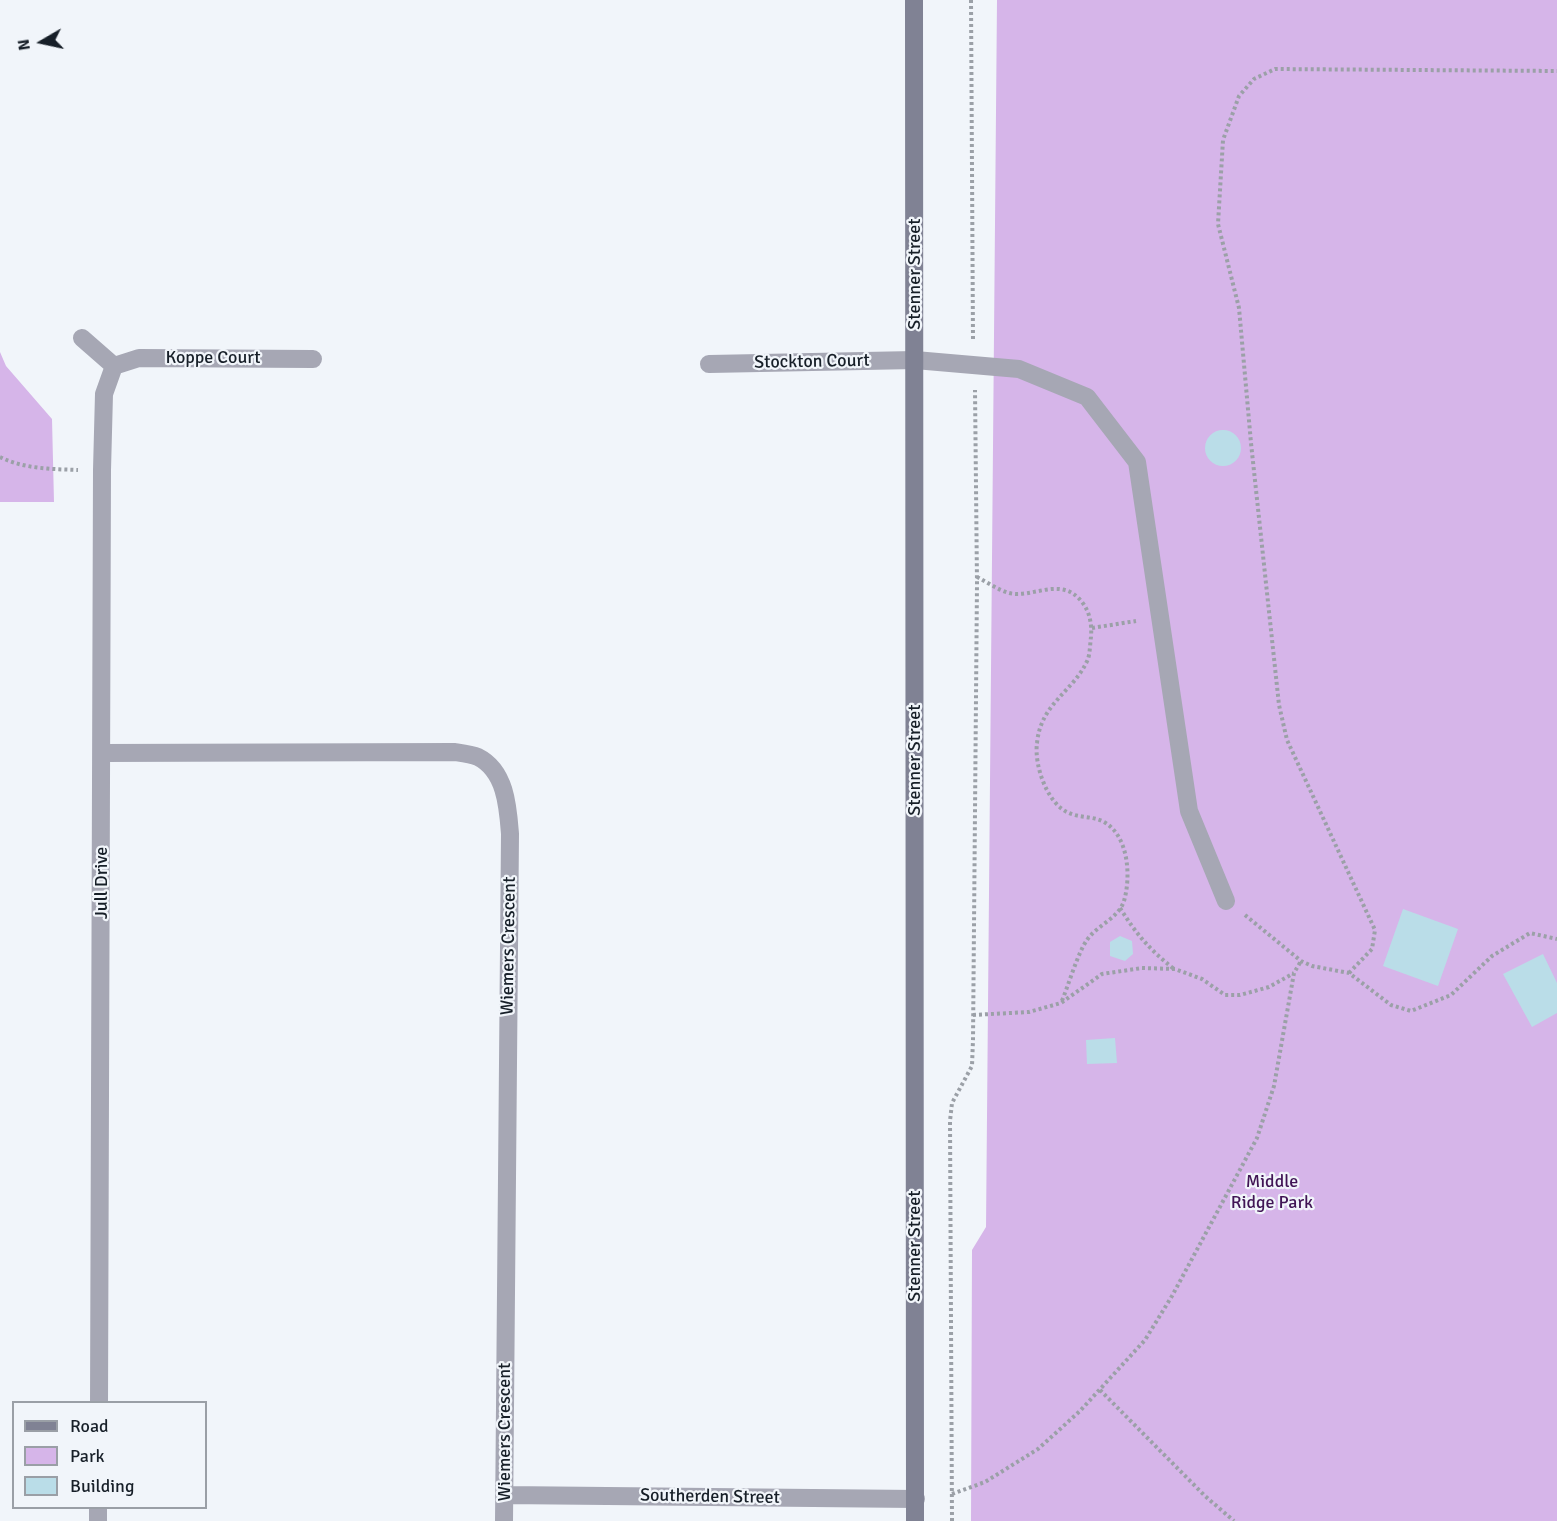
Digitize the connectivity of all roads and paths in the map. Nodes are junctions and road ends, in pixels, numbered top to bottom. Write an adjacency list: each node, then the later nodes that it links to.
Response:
1 (914, 0): 6 (main road, Stenner Street)
2 (971, 0): 8 (path)
3 (1557, 71): 22 (path)
4 (82, 338): 9 (street)
5 (313, 358): 9 (street, Koppe Court)
6 (915, 360): 7 (street, Stockton Court); 8 (street, Stockton Court); 29 (main road, Stenner Street)
7 (709, 364)
8 (974, 365): 12 (path); 13 (street, Stockton Court)
9 (114, 366): 11 (street, Jull Drive)
10 (0, 457): 11 (path)
11 (102, 470): 15 (street, Jull Drive)
12 (977, 577): 14 (path); 24 (path)
13 (1160, 617): 14 (path); 16 (street, Stockton Court)
14 (1092, 628): 17 (path)
15 (102, 753): 26 (street, Jull Drive); 28 (street, Wiemers Crescent)
16 (1226, 901): 19 (path)
17 (1120, 908): 20 (path); 23 (path)
18 (1557, 939): 22 (path)
19 (1300, 961): 21 (path); 22 (path)
20 (1174, 969): 21 (path); 23 (path)
21 (1294, 973): 25 (path)
22 (1349, 973)
23 (1061, 1003): 24 (path)
24 (973, 1015): 27 (path)
25 (1100, 1390): 27 (path); 33 (path)
26 (99, 1401)
27 (952, 1494): 32 (path)
28 (504, 1495): 29 (street, Southerden Street); 30 (street, Wiemers Crescent)
29 (916, 1499): 31 (main road, Stenner Street)
30 (504, 1521)
31 (915, 1521)
32 (952, 1521)
33 (1234, 1521)

